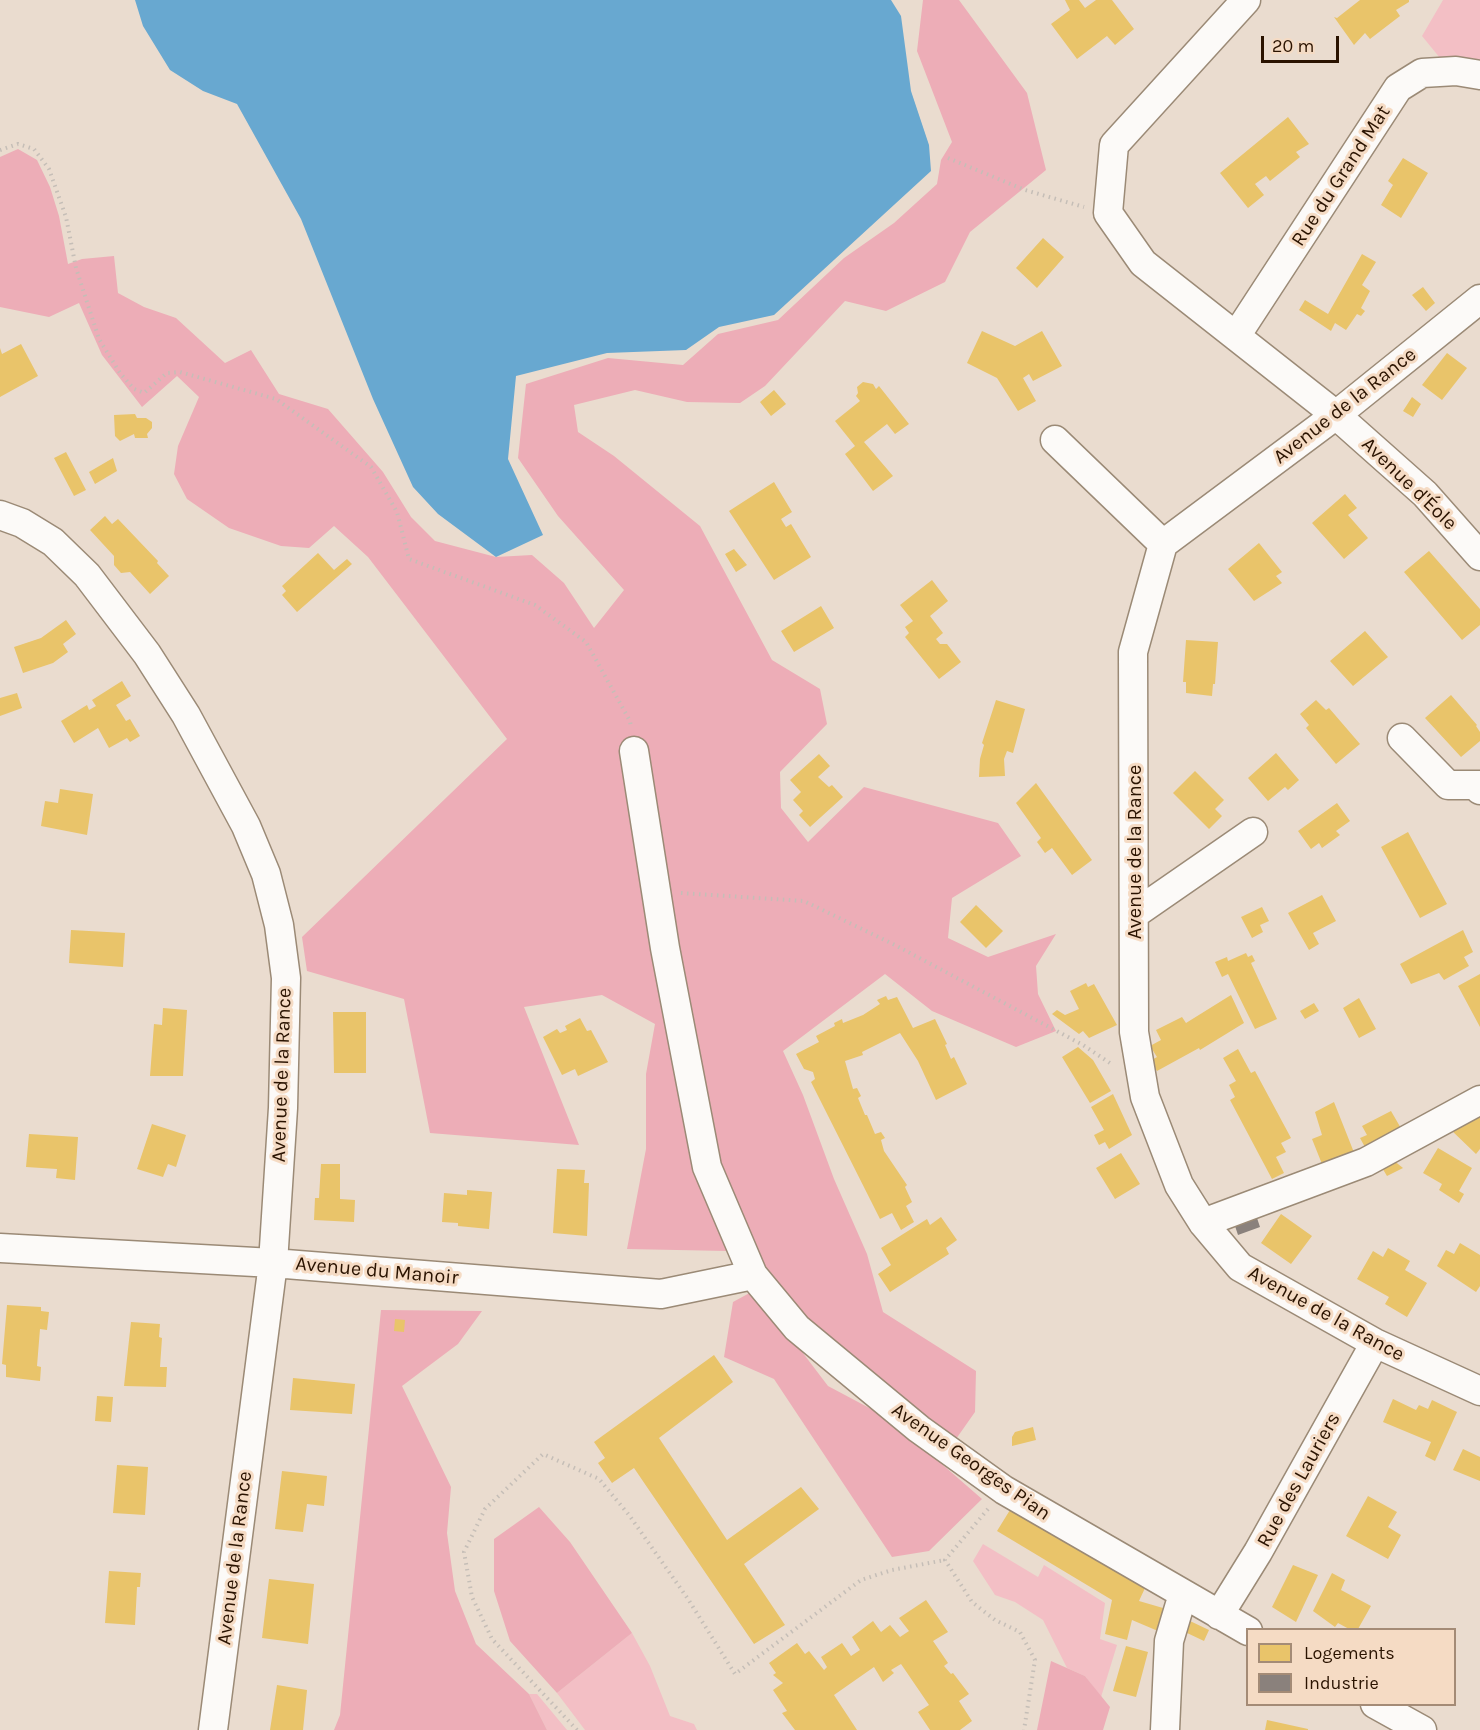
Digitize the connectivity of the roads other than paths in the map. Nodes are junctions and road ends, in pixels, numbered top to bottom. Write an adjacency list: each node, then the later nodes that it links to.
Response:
1 (1246, 0): 4 (street)
2 (1480, 75): 4 (street, Rue du Grand Mat)
3 (1480, 299): 5 (street, Avenue de la Rance)
4 (1236, 336): 5 (street)
5 (1335, 415): 8 (street, Avenue de la Rance); 9 (street, Avenue d'Éole)
6 (1054, 440): 8 (street)
7 (0, 515): 18 (street, Avenue de la Rance)
8 (1163, 544): 14 (street, Avenue de la Rance)
9 (1480, 556)
10 (1402, 738): 12 (street)
11 (634, 751): 19 (street, Avenue Georges Pian)
12 (1480, 786)
13 (1253, 832): 14 (street)
14 (1136, 913): 16 (street, Avenue de la Rance)
15 (1480, 1100): 16 (street)
16 (1203, 1222): 20 (street, Avenue de la Rance)
17 (0, 1248): 18 (street, Avenue du Manoir)
18 (273, 1263): 19 (street, Avenue du Manoir); 26 (street, Avenue de la Rance)
19 (753, 1275): 22 (street, Avenue Georges Pian)
20 (1376, 1342): 21 (street, Avenue de la Rance); 23 (street, Rue des Lauriers)
21 (1480, 1391)
22 (1183, 1594): 23 (street, Avenue Georges Pian); 27 (street)
23 (1219, 1615): 24 (street, Avenue Georges Pian)
24 (1246, 1630)
25 (1380, 1706): 28 (street)
26 (213, 1730)
27 (1165, 1730)
28 (1422, 1730)

